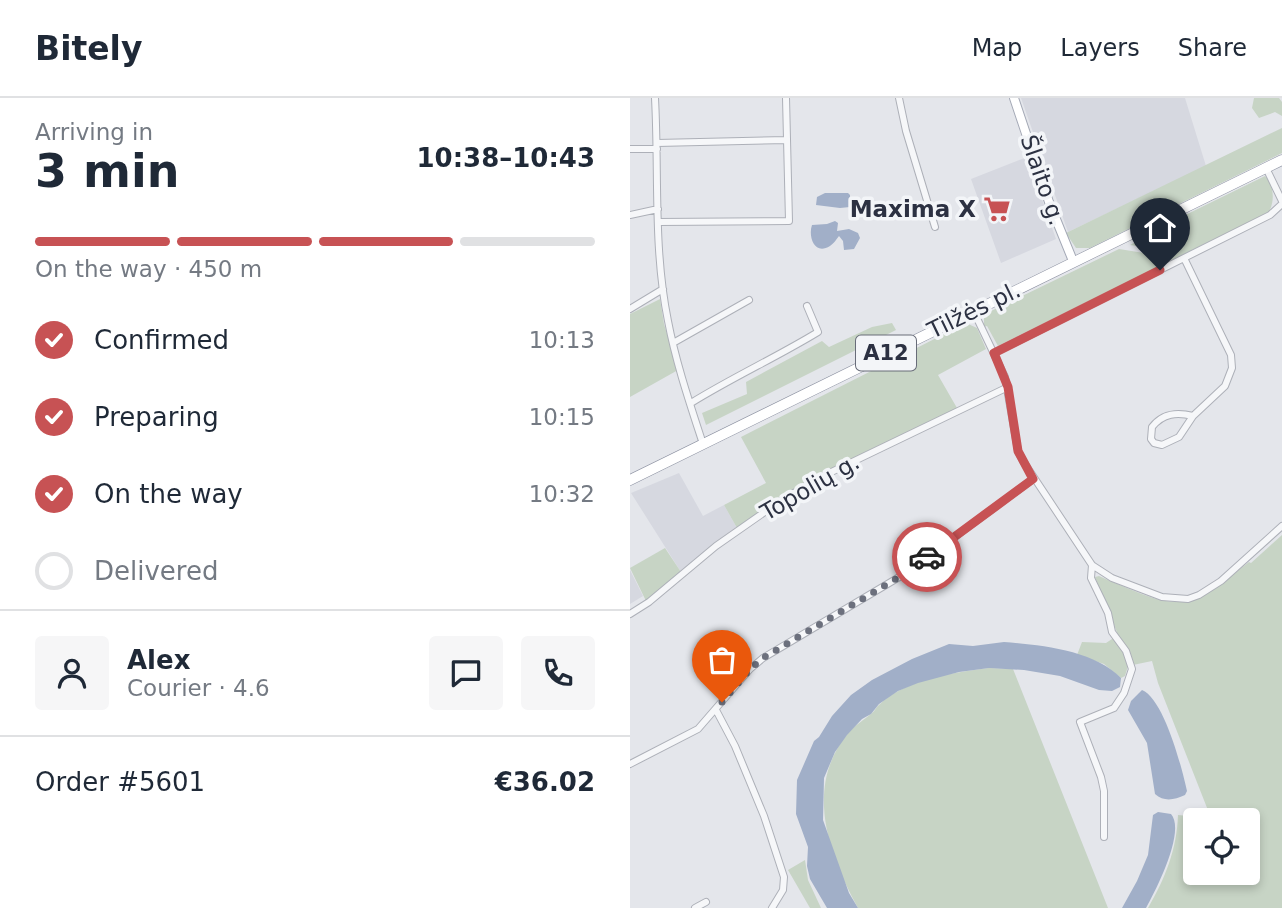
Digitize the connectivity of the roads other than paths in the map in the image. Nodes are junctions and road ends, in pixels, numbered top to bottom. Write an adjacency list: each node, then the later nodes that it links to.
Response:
1 (655, 98): 6 (street)
2 (786, 98): 5 (street)
3 (899, 98): 14 (street)
4 (1014, 98): 16 (main road, Šlaito g.)
5 (787, 140): 6 (street); 13 (street)
6 (657, 146): 7 (street); 11 (street)
7 (630, 149)
8 (1282, 160): 9 (highway, Tilžės pl. / A12)
9 (1266, 168): 10 (street); 16 (highway, Tilžės pl. / A12)
10 (1282, 202): 15 (street)
11 (658, 209): 12 (street); 13 (street)
12 (630, 215)
13 (658, 222): 17 (street)
14 (935, 228)
15 (1184, 258): 23 (street); 26 (street)
16 (1073, 261): 21 (highway, Tilžės pl. / A12)
17 (663, 289): 20 (street); 22 (street)
18 (750, 300): 22 (street)
19 (807, 306): 25 (street)
20 (630, 309)
21 (973, 310): 23 (street); 27 (highway, Tilžės pl. / A12)
22 (673, 343): 25 (street)
23 (994, 353): 24 (street)
24 (1008, 387): 28 (street); 32 (street, Topolių g.)
25 (691, 403): 27 (street)
26 (1193, 416): 26 (street)
27 (704, 444): 29 (highway, Tilžės pl. / A12)
28 (1033, 479): 31 (street); 33 (street)
29 (630, 480)
30 (1282, 526): 31 (street)
31 (1092, 565): 35 (street)
32 (630, 614)
33 (716, 710): 34 (street); 38 (street)
34 (630, 764)
35 (1104, 838)
36 (706, 902): 37 (street)
37 (695, 908)
38 (772, 908)

